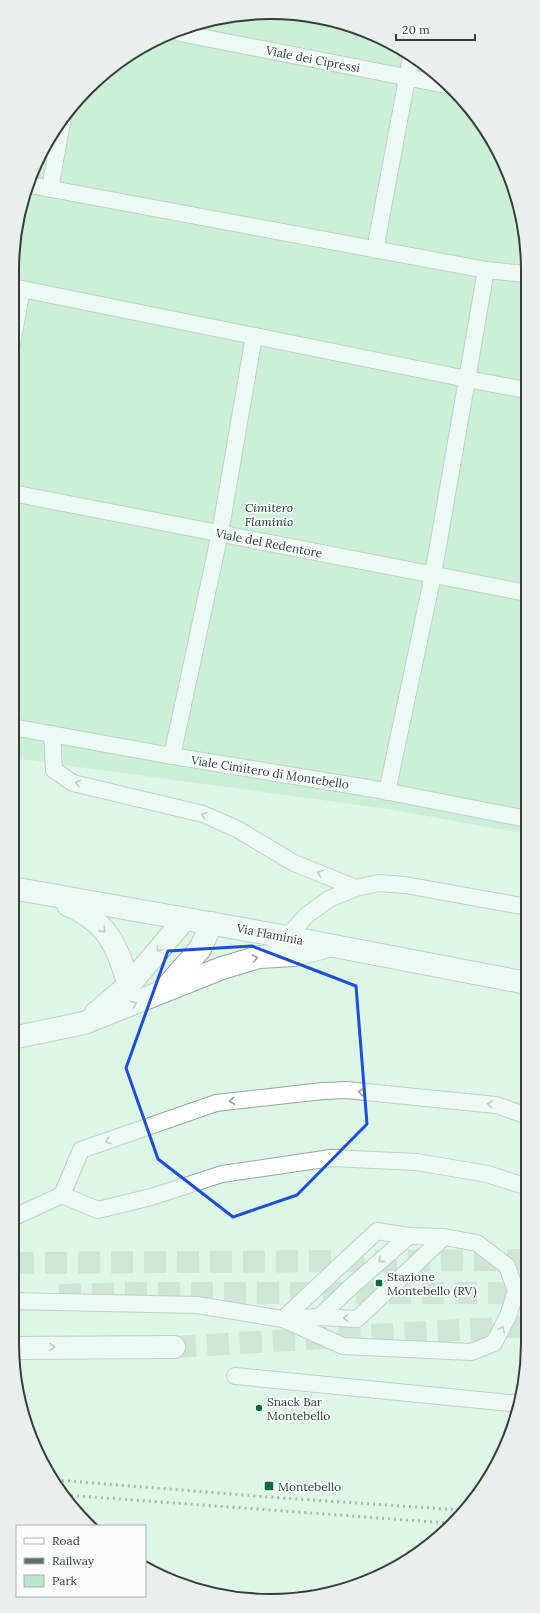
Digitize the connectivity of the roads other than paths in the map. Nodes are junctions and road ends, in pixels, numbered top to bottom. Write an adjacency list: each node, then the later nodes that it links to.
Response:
1 (184, 34): 3 (lane, Viale dei Cipressi)
2 (410, 62): 3 (lane)
3 (407, 78): 4 (lane, Viale dei Cipressi); 8 (lane)
4 (437, 83)
5 (60, 132): 7 (lane)
6 (33, 186): 7 (lane)
7 (50, 189): 8 (lane)
8 (375, 250): 9 (lane)
9 (486, 270): 10 (lane); 13 (lane)
10 (521, 274)
11 (19, 288): 12 (lane)
12 (254, 336): 13 (lane); 16 (lane)
13 (467, 379): 14 (lane); 17 (lane)
14 (521, 389)
15 (19, 494): 16 (lane, Viale del Redentore)
16 (220, 533): 17 (lane, Viale del Redentore); 21 (lane)
17 (433, 575): 18 (lane, Viale del Redentore); 22 (lane)
18 (521, 592)
19 (19, 728): 20 (lane, Viale Cimitero di Montebello)
20 (52, 734): 21 (lane, Viale Cimitero di Montebello); 24 (lane, one-way to 20)
21 (172, 756): 22 (lane, Viale Cimitero di Montebello)
22 (387, 792): 23 (lane, Viale Cimitero di Montebello)
23 (521, 818)
24 (356, 888): 27 (lane); 30 (lane)
25 (19, 890): 26 (main road, Via Flaminia)
26 (47, 896): 28 (main road, Via Flaminia); 33 (main road, one-way to 33)
27 (521, 906)
28 (184, 920): 29 (main road, Via Flaminia); 33 (main road, one-way to 33)
29 (212, 923): 30 (main road, Via Flaminia); 34 (main road)
30 (287, 937): 31 (main road, Via Flaminia)
31 (330, 946): 32 (main road, Via Flaminia); 34 (main road, one-way to 31)
32 (521, 982)
33 (129, 985): 35 (main road)
34 (162, 993): 35 (main road, one-way to 34)
35 (84, 1023): 36 (main road)
36 (19, 1037)
37 (521, 1114): 39 (lane, one-way to 39)
38 (521, 1185): 39 (lane)
39 (62, 1195): 40 (lane)
40 (19, 1215)
41 (409, 1236): 42 (lane); 44 (lane, one-way to 44); 45 (lane)
42 (444, 1237): 44 (lane, one-way to 44); 45 (lane, one-way to 42)
43 (19, 1301): 45 (lane)
44 (319, 1317): 45 (lane)
45 (283, 1319)
46 (174, 1347): 47 (main road, one-way to 46)
47 (19, 1348)
48 (235, 1376): 49 (lane)
49 (513, 1403)

